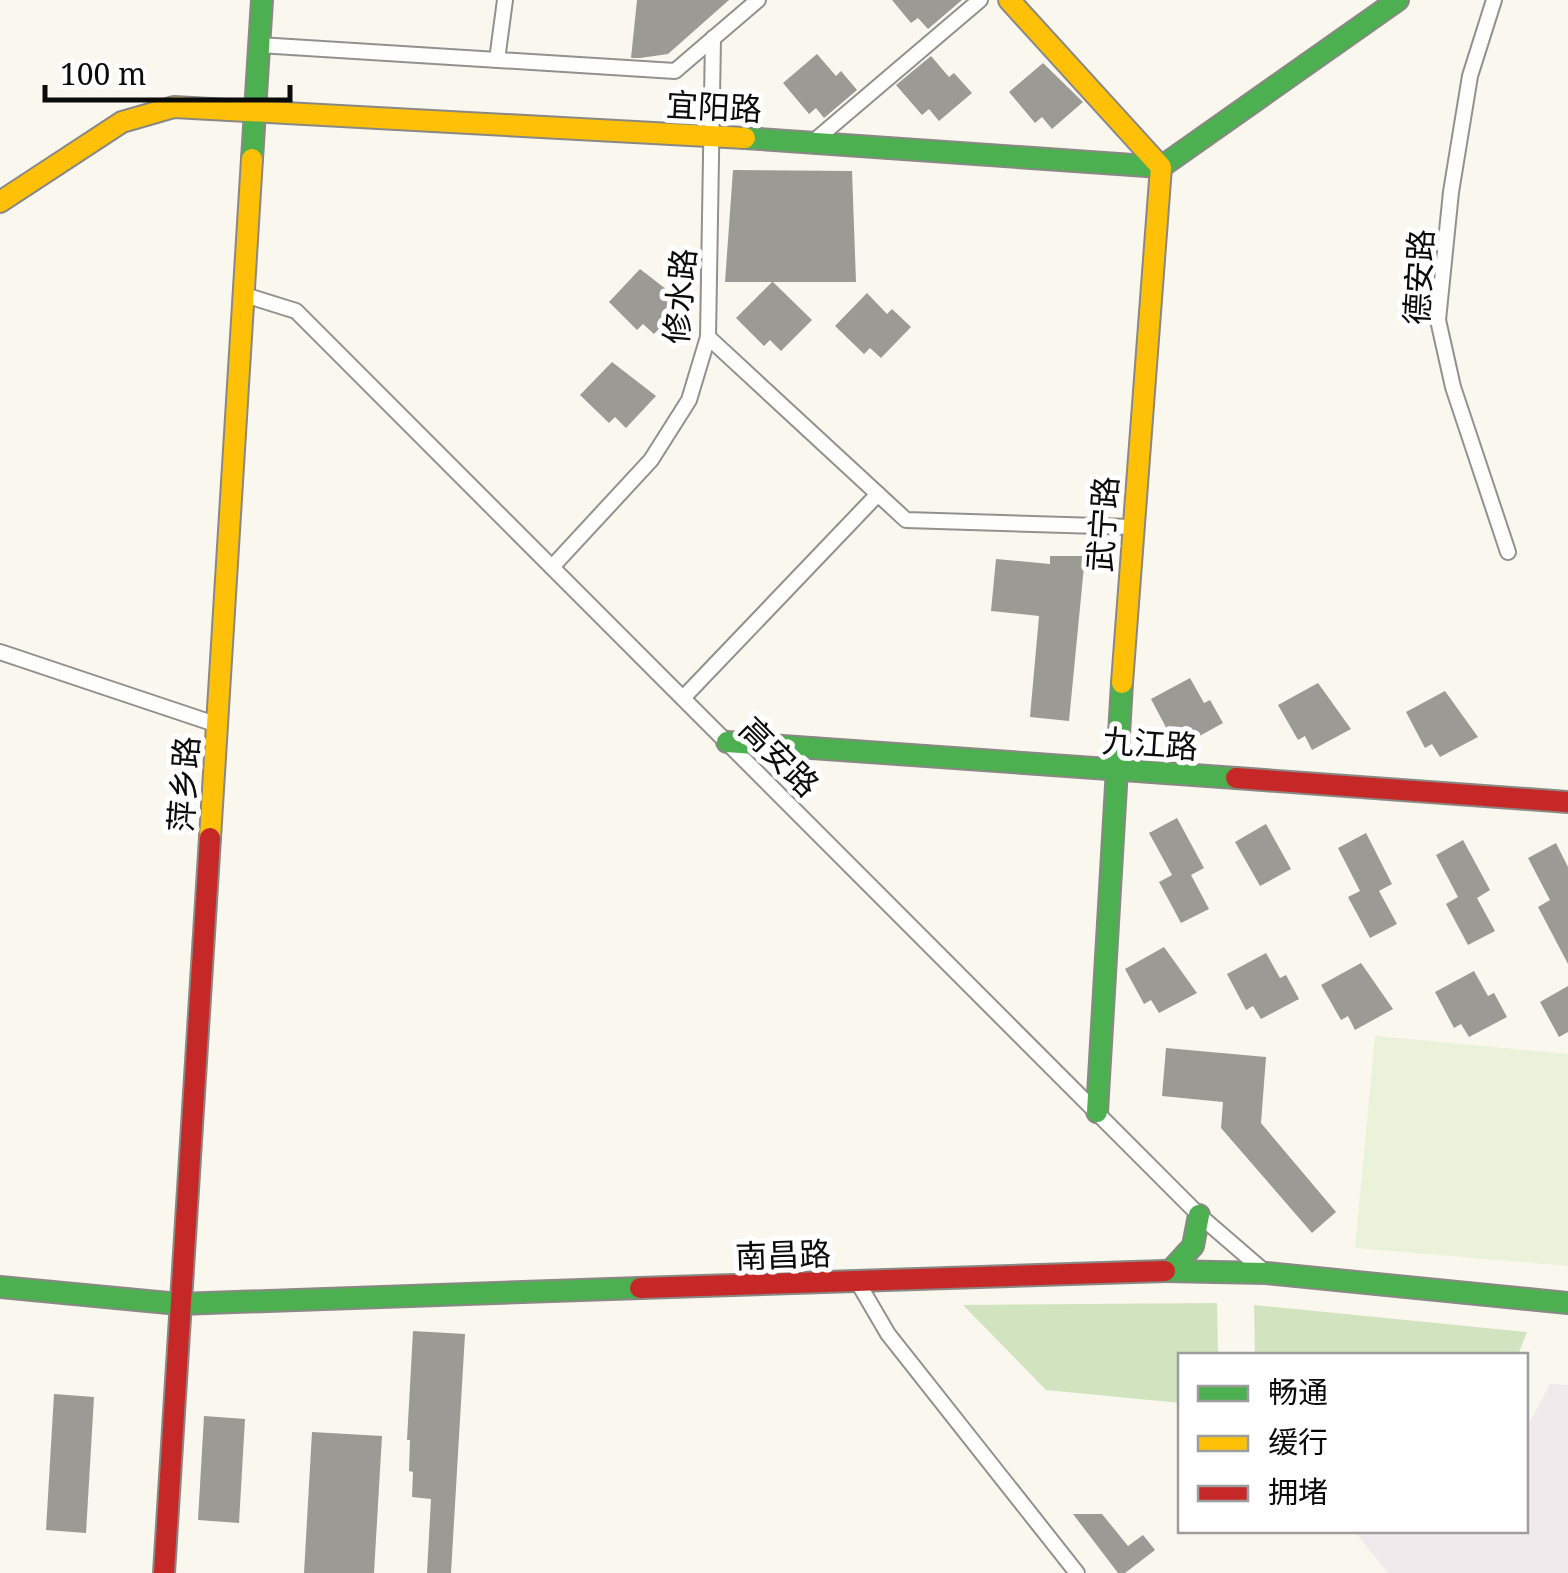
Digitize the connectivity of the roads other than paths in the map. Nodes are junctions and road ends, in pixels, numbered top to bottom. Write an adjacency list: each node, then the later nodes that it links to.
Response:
1 (262, 0): 9 (street, 萍乡路)
2 (505, 0): 10 (street)
3 (758, 0): 8 (street)
4 (980, 0): 13 (street)
5 (1009, 0): 14 (street)
6 (1398, 0): 14 (street)
7 (1494, 0): 20 (street, 德安路)
8 (713, 38): 10 (street); 12 (street, 修水路)
9 (259, 45): 10 (street); 11 (street, 萍乡路)
10 (498, 60)
11 (257, 110): 12 (street, 宜阳路); 15 (street, 宜阳路); 16 (street, 萍乡路)
12 (715, 136): 13 (street, 宜阳路); 17 (street, 修水路)
13 (813, 142): 14 (street, 宜阳路)
14 (1161, 166): 19 (street, 武宁路)
15 (0, 202)
16 (245, 295): 21 (street, 高安路); 24 (street, 萍乡路)
17 (708, 337): 18 (street); 21 (street, 修水路)
18 (878, 494): 19 (street); 23 (street)
19 (1131, 527): 26 (street, 武宁路)
20 (1508, 552)
21 (552, 566): 23 (street, 高安路)
22 (0, 652): 24 (street)
23 (683, 698): 25 (street, 高安路)
24 (218, 725): 35 (street, 萍乡路)
25 (727, 742): 26 (street, 九江路); 28 (street, 高安路)
26 (1118, 772): 27 (street, 九江路); 28 (street, 武宁路)
27 (1568, 802)
28 (1096, 1112): 29 (street, 高安路)
29 (1199, 1214): 30 (street); 31 (street, 高安路)
30 (1170, 1270): 31 (street, 南昌路); 32 (street, 南昌路)
31 (1266, 1273): 34 (street, 南昌路)
32 (857, 1281): 35 (street, 南昌路); 37 (street)
33 (0, 1287): 35 (street, 南昌路)
34 (1568, 1303)
35 (178, 1304): 36 (street, 萍乡路)
36 (164, 1573)
37 (1077, 1573)

